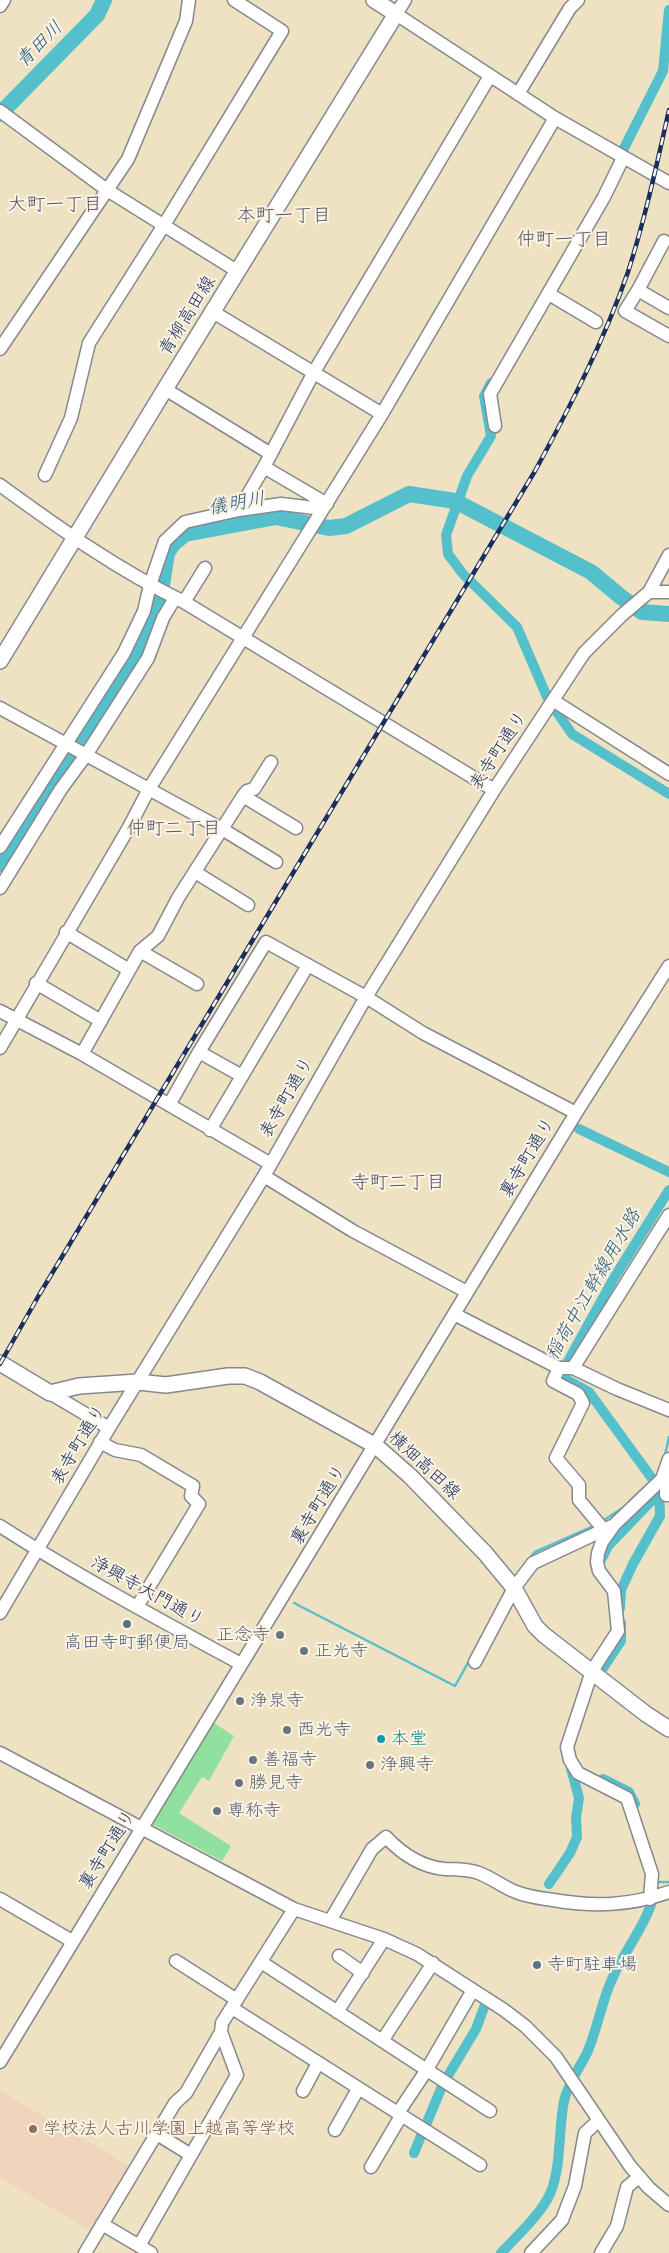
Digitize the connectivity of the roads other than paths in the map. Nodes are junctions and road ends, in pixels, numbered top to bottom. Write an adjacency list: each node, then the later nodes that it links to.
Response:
1 (4, 0): 7 (street)
2 (189, 0): 15 (street)
3 (234, 0): 16 (street)
4 (374, 0): 8 (main road)
5 (405, 0): 8 (street)
6 (578, 0): 10 (street)
7 (0, 6)
8 (396, 14): 9 (street); 18 (main road, 青柳高田線)
9 (490, 76): 10 (street); 26 (street)
10 (518, 94): 12 (street)
11 (0, 111): 15 (street)
12 (555, 118): 13 (street); 28 (street)
13 (623, 158): 14 (street); 20 (street)
14 (669, 183)
15 (107, 190): 16 (street); 25 (street)
16 (164, 225): 18 (street); 32 (street)
17 (665, 247): 19 (street)
18 (237, 271): 22 (main road, 青柳高田線)
19 (638, 290): 21 (street); 24 (street)
20 (549, 294): 23 (street); 29 (street)
21 (669, 308)
22 (213, 312): 26 (street); 27 (main road, 青柳高田線)
23 (596, 322)
24 (669, 336)
25 (0, 349)
26 (314, 372): 28 (street); 30 (street)
27 (165, 389): 30 (street); 36 (main road, 青柳高田線)
28 (382, 414): 34 (street)
29 (495, 426)
30 (271, 454): 31 (street)
31 (264, 467): 34 (street); 35 (street)
32 (45, 475)
33 (0, 485): 36 (street)
34 (325, 507): 35 (street); 43 (street)
35 (239, 510): 39 (street)
36 (75, 540): 39 (street); 44 (main road, 青柳高田線)
37 (669, 555): 41 (street)
38 (205, 568): 42 (street)
39 (152, 586): 42 (street); 47 (street)
40 (669, 592): 41 (street)
41 (644, 595): 45 (street, 表寺町通り)
42 (177, 599): 43 (street); 48 (street)
43 (244, 639): 51 (street); 52 (street)
44 (0, 661)
45 (554, 701): 50 (street); 52 (street, 表寺町通り)
46 (0, 708): 47 (street)
47 (66, 744): 48 (street); 56 (street)
48 (85, 754): 51 (street); 59 (street)
49 (271, 762): 53 (street)
50 (669, 774)
51 (149, 789): 55 (street); 61 (street)
52 (494, 790): 68 (street, 表寺町通り)
53 (243, 796): 54 (street); 55 (street)
54 (296, 828)
55 (222, 829): 57 (street); 58 (street)
56 (0, 847)
57 (276, 862)
58 (195, 872): 60 (street); 62 (street)
59 (0, 888)
60 (248, 905)
61 (66, 932): 65 (street); 66 (street)
62 (140, 951): 65 (street); 67 (street)
63 (308, 965): 68 (street); 73 (street); 75 (street)
64 (669, 966): 77 (street, 裏寺町通り)
65 (129, 970): 71 (street)
66 (36, 983): 70 (street); 71 (street)
67 (197, 984)
68 (366, 997): 77 (street); 79 (street, 表寺町通り)
69 (0, 1011): 70 (street)
70 (16, 1020): 72 (street); 74 (street)
71 (101, 1021): 74 (street)
72 (0, 1048)
73 (199, 1052): 75 (street); 76 (street)
74 (82, 1054): 76 (street)
75 (242, 1076): 78 (street)
76 (169, 1105): 78 (street)
77 (576, 1113): 82 (street, 裏寺町通り)
78 (210, 1130): 79 (street)
79 (270, 1163): 80 (street, 表寺町通り)
80 (264, 1176): 82 (street); 87 (street, 表寺町通り)
81 (669, 1215): 86 (street)
82 (467, 1292): 83 (street, 裏寺町通り)
83 (454, 1314): 85 (street); 92 (street, 裏寺町通り)
84 (0, 1363): 88 (main road)
85 (559, 1368): 86 (street); 97 (street)
86 (573, 1368): 89 (street)
87 (138, 1382): 88 (main road, 横畑高田線); 90 (street, 表寺町通り); 92 (main road, 横畑高田線)
88 (50, 1393): 90 (street)
89 (669, 1410)
90 (109, 1428): 91 (street, 表寺町通り)
91 (100, 1442): 98 (street, 表寺町通り); 100 (street)
92 (376, 1446): 99 (main road, 横畑高田線); 103 (street, 裏寺町通り)
93 (668, 1462): 94 (street); 95 (street)
94 (648, 1493): 95 (street); 97 (street)
95 (668, 1495)
96 (0, 1526): 98 (street, 浄興寺大門通り)
97 (609, 1528): 99 (street); 104 (street)
98 (37, 1550): 100 (street, 浄興寺大門通り); 101 (street, 表寺町通り)
99 (514, 1588): 102 (street); 104 (main road, 横畑高田線)
100 (137, 1608): 103 (street, 浄興寺大門通り)
101 (0, 1613)
102 (475, 1662)
103 (241, 1664): 107 (street, 裏寺町通り)
104 (592, 1670): 105 (main road, 横畑高田線); 110 (street)
105 (669, 1729)
106 (0, 1753): 107 (street)
107 (142, 1829): 111 (street); 114 (street, 裏寺町通り)
108 (669, 1892): 110 (street)
109 (0, 1899): 114 (street)
110 (650, 1899): 112 (street)
111 (294, 1909): 112 (street); 117 (street)
112 (330, 1921): 113 (street)
113 (384, 1939): 118 (street); 119 (street)
114 (72, 1941): 125 (street, 裏寺町通り)
115 (339, 1956): 119 (street)
116 (176, 1960): 121 (street)
117 (261, 1962): 121 (street); 122 (street)
118 (433, 1963): 120 (street); 124 (street)
119 (363, 1973): 122 (street)
120 (473, 1990): 127 (street); 132 (street)
121 (235, 2004): 123 (street); 126 (street)
122 (337, 2012): 124 (street)
123 (221, 2032): 134 (street); 135 (street)
124 (382, 2041): 127 (street)
125 (0, 2062)
126 (318, 2064): 128 (street); 129 (street)
127 (426, 2071): 130 (street); 131 (street)
128 (358, 2089): 131 (street); 133 (street)
129 (303, 2091)
130 (490, 2111)
131 (400, 2115): 136 (street); 137 (street)
132 (598, 2121): 138 (street); 144 (street)
133 (335, 2130)
134 (157, 2134): 135 (street); 140 (street)
135 (191, 2155): 141 (street)
136 (480, 2165)
137 (371, 2167)
138 (639, 2176): 139 (street); 145 (street)
139 (669, 2205)
140 (102, 2224): 141 (street); 142 (street)
141 (139, 2246): 143 (street)
142 (85, 2253)
143 (151, 2253)
144 (531, 2253)
145 (601, 2253)

